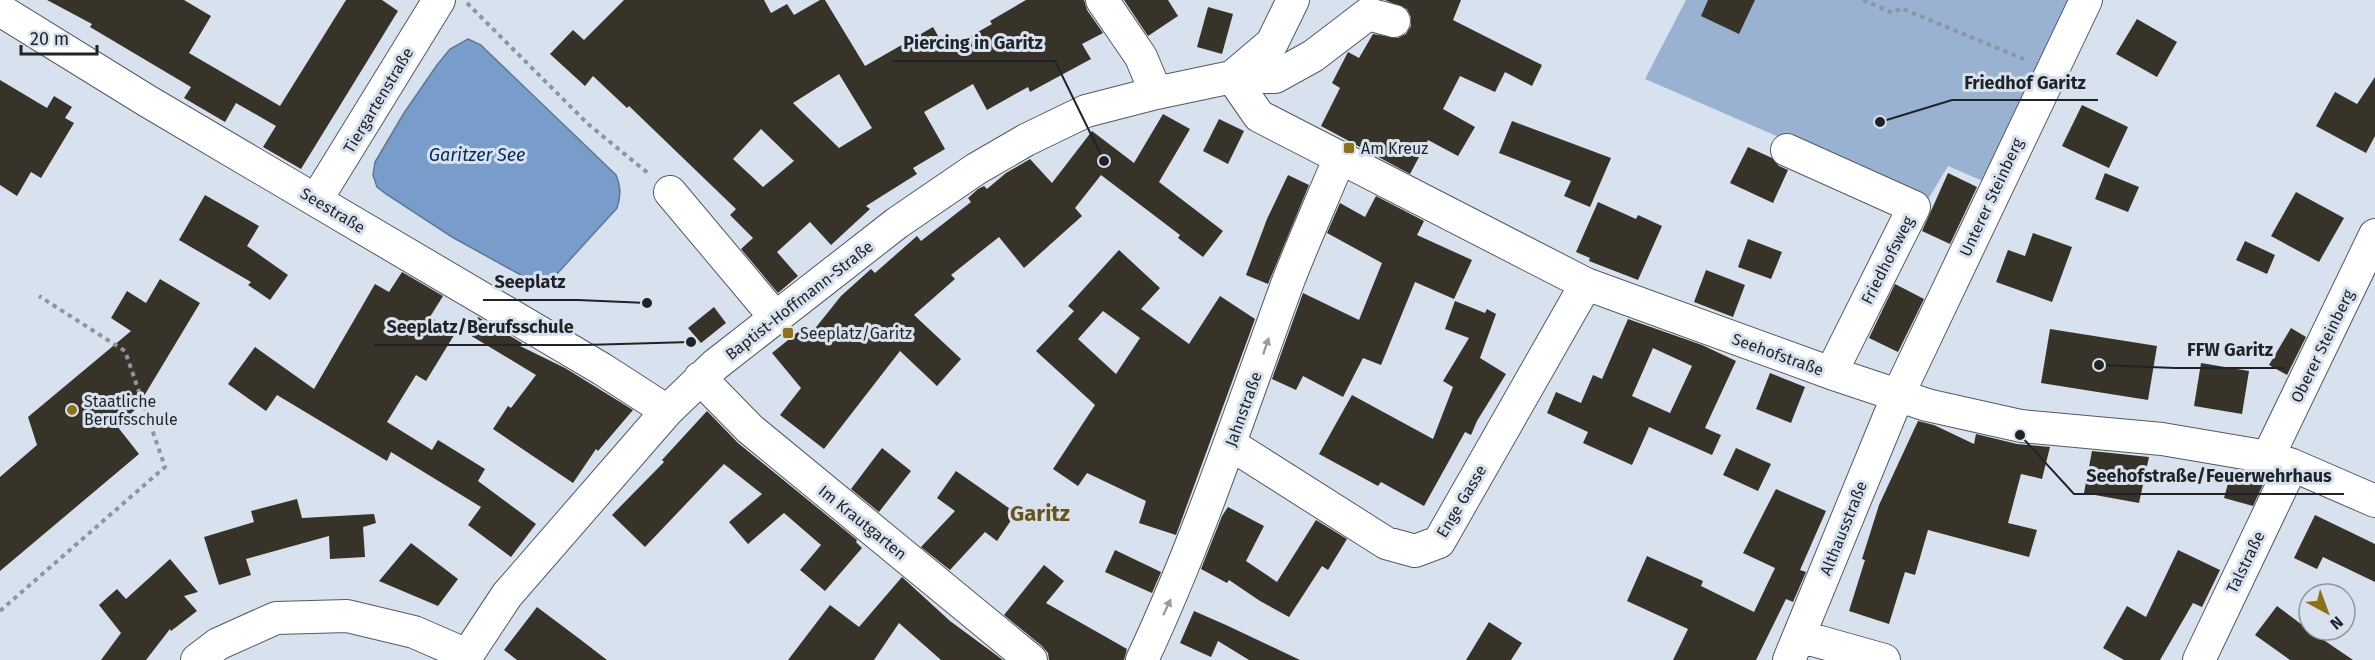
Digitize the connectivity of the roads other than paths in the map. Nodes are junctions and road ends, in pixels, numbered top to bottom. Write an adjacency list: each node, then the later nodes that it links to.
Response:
1 (439, 0): 12 (street, Tiergartenstraße)
2 (1102, 0): 8 (street)
3 (1293, 0): 7 (street)
4 (2086, 0): 18 (street, Unterer Steinberg)
5 (0, 10): 12 (street, Seestraße)
6 (1394, 21): 7 (street)
7 (1232, 77): 8 (street, Baptist-Hoffmann-Straße); 10 (street, Seehofstraße)
8 (1156, 93): 15 (street, Baptist-Hoffmann-Straße)
9 (1787, 150): 16 (street, Friedhofsweg)
10 (1340, 157): 14 (street, Seehofstraße); 20 (street, Jahnstraße, one-way to 10)
11 (670, 192): 15 (street)
12 (316, 200): 19 (street, Seestraße)
13 (2375, 235): 21 (street, Oberer Steinberg)
14 (1586, 284): 16 (street, Seehofstraße); 20 (street, Enge Gasse)
15 (775, 317): 17 (street, Baptist-Hoffmann-Straße)
16 (1831, 373): 18 (street, Seehofstraße)
17 (700, 378): 19 (street, Baptist-Hoffmann-Straße); 26 (street, Im Krautgarten)
18 (1898, 395): 21 (street, Seehofstraße); 23 (street, Althausstraße)
19 (667, 411): 24 (street, Baptist-Hoffmann-Straße)
20 (1230, 444): 27 (street, Jahnstraße, one-way to 20)
21 (2280, 461): 22 (street, Seehofstraße); 29 (street, Talstraße)
22 (2375, 501)
23 (1794, 648): 28 (street)
24 (465, 657): 25 (street)
25 (197, 660)
26 (1031, 660)
27 (1143, 660)
28 (1884, 660)
29 (2199, 660)

